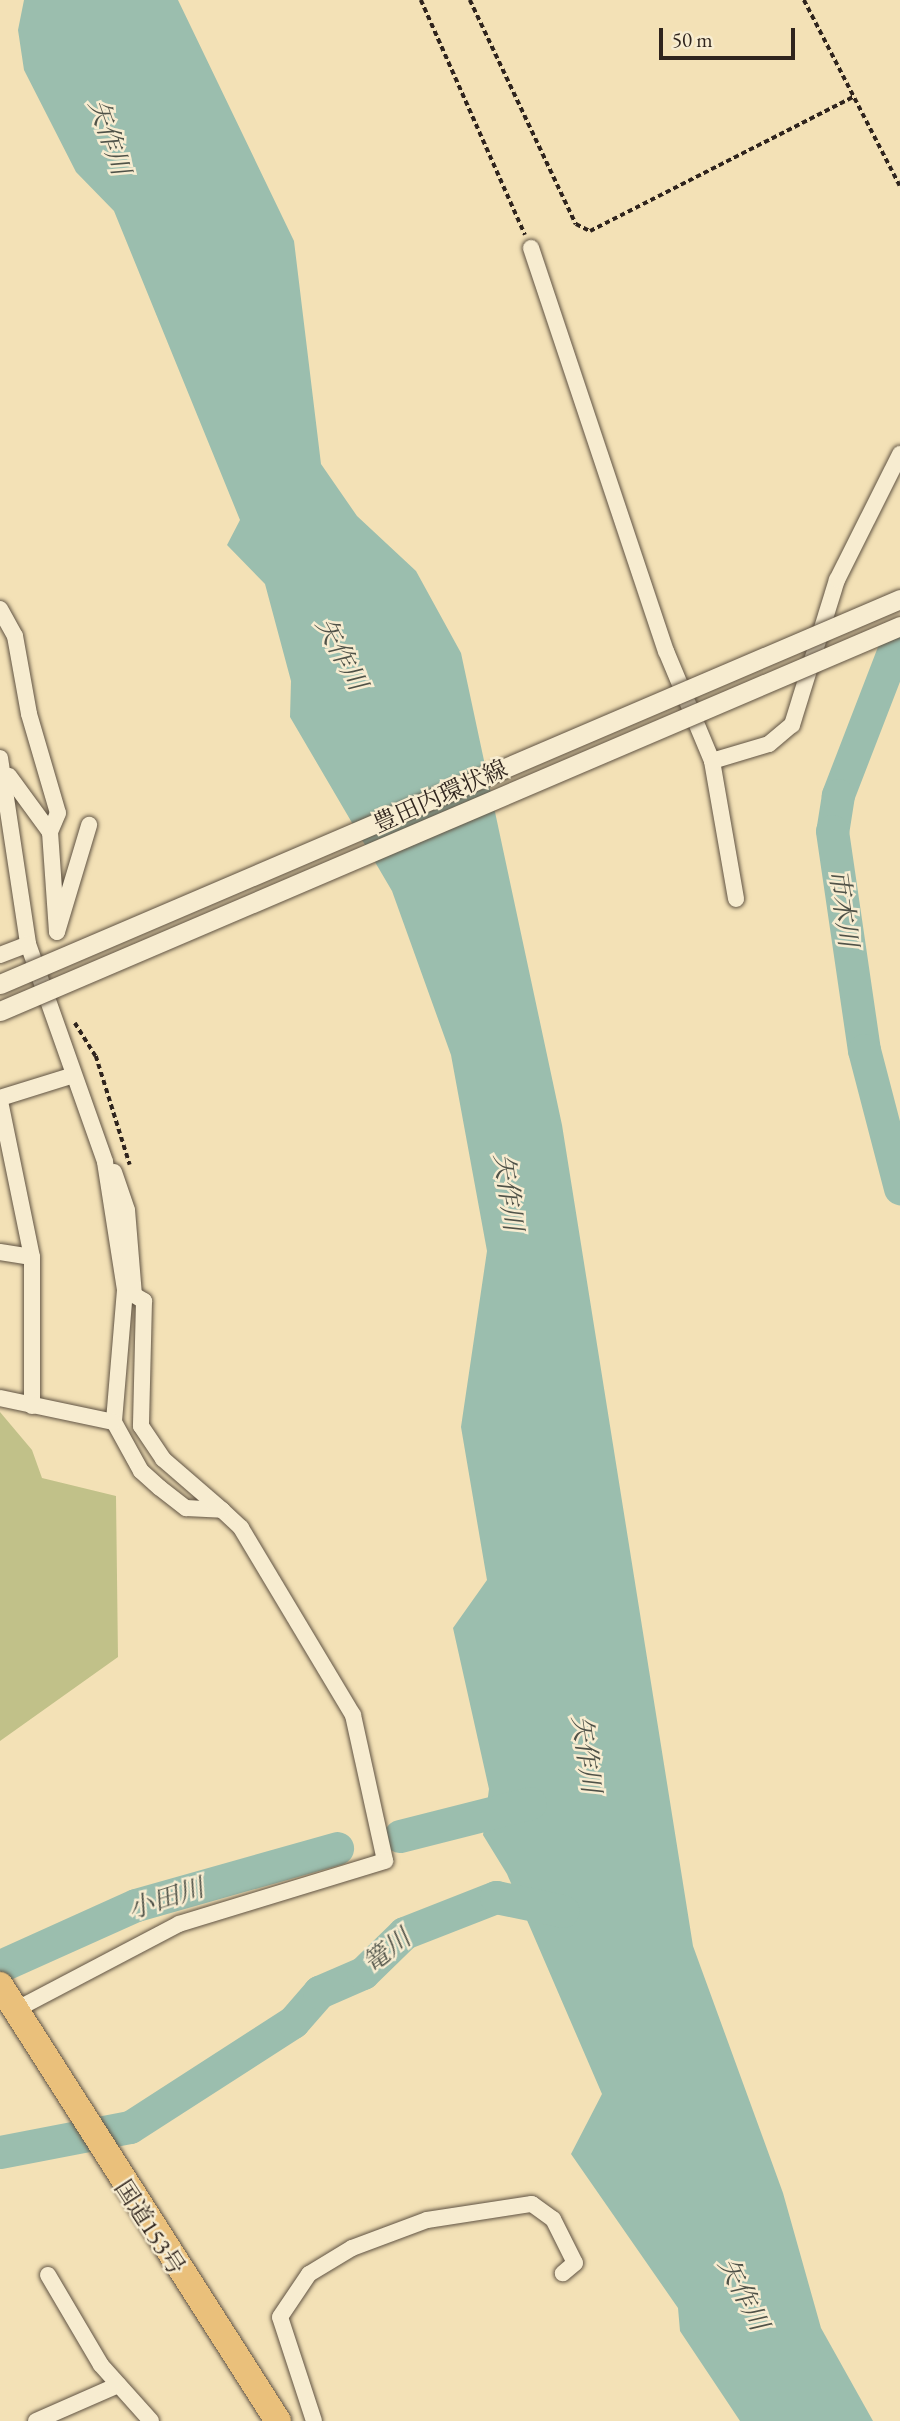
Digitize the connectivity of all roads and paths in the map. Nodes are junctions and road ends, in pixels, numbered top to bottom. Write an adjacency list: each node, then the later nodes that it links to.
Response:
1 (421, 0): 6 (path)
2 (470, 0): 4 (path)
3 (804, 0): 4 (path)
4 (853, 97): 5 (path)
5 (900, 186)
6 (531, 248): 11 (street)
7 (900, 454): 11 (street)
8 (900, 599): 18 (street, 豊田内環状線, bridge)
9 (0, 609): 14 (street)
10 (900, 626): 19 (street, 豊田内環状線, bridge)
11 (712, 761): 15 (street)
12 (3, 764): 14 (street); 16 (street)
13 (89, 825): 14 (street)
14 (50, 832)
15 (736, 899)
16 (28, 944): 17 (street); 20 (street)
17 (0, 955)
18 (0, 984)
19 (0, 1011)
20 (74, 1075): 21 (street); 22 (street)
21 (0, 1100): 24 (street)
22 (106, 1162): 27 (street); 28 (street)
23 (0, 1252): 24 (street)
24 (32, 1257): 26 (street)
25 (0, 1398): 26 (street)
26 (32, 1406): 27 (street)
27 (114, 1422): 28 (street)
28 (222, 1510): 30 (street)
29 (0, 1985): 30 (highway, 国道153号)
30 (21, 2021): 34 (highway, 国道153号)
31 (563, 2273): 37 (street)
32 (48, 2275): 33 (street)
33 (118, 2385): 35 (street); 36 (street)
34 (277, 2420)
35 (36, 2421)
36 (151, 2421)
37 (314, 2421)

